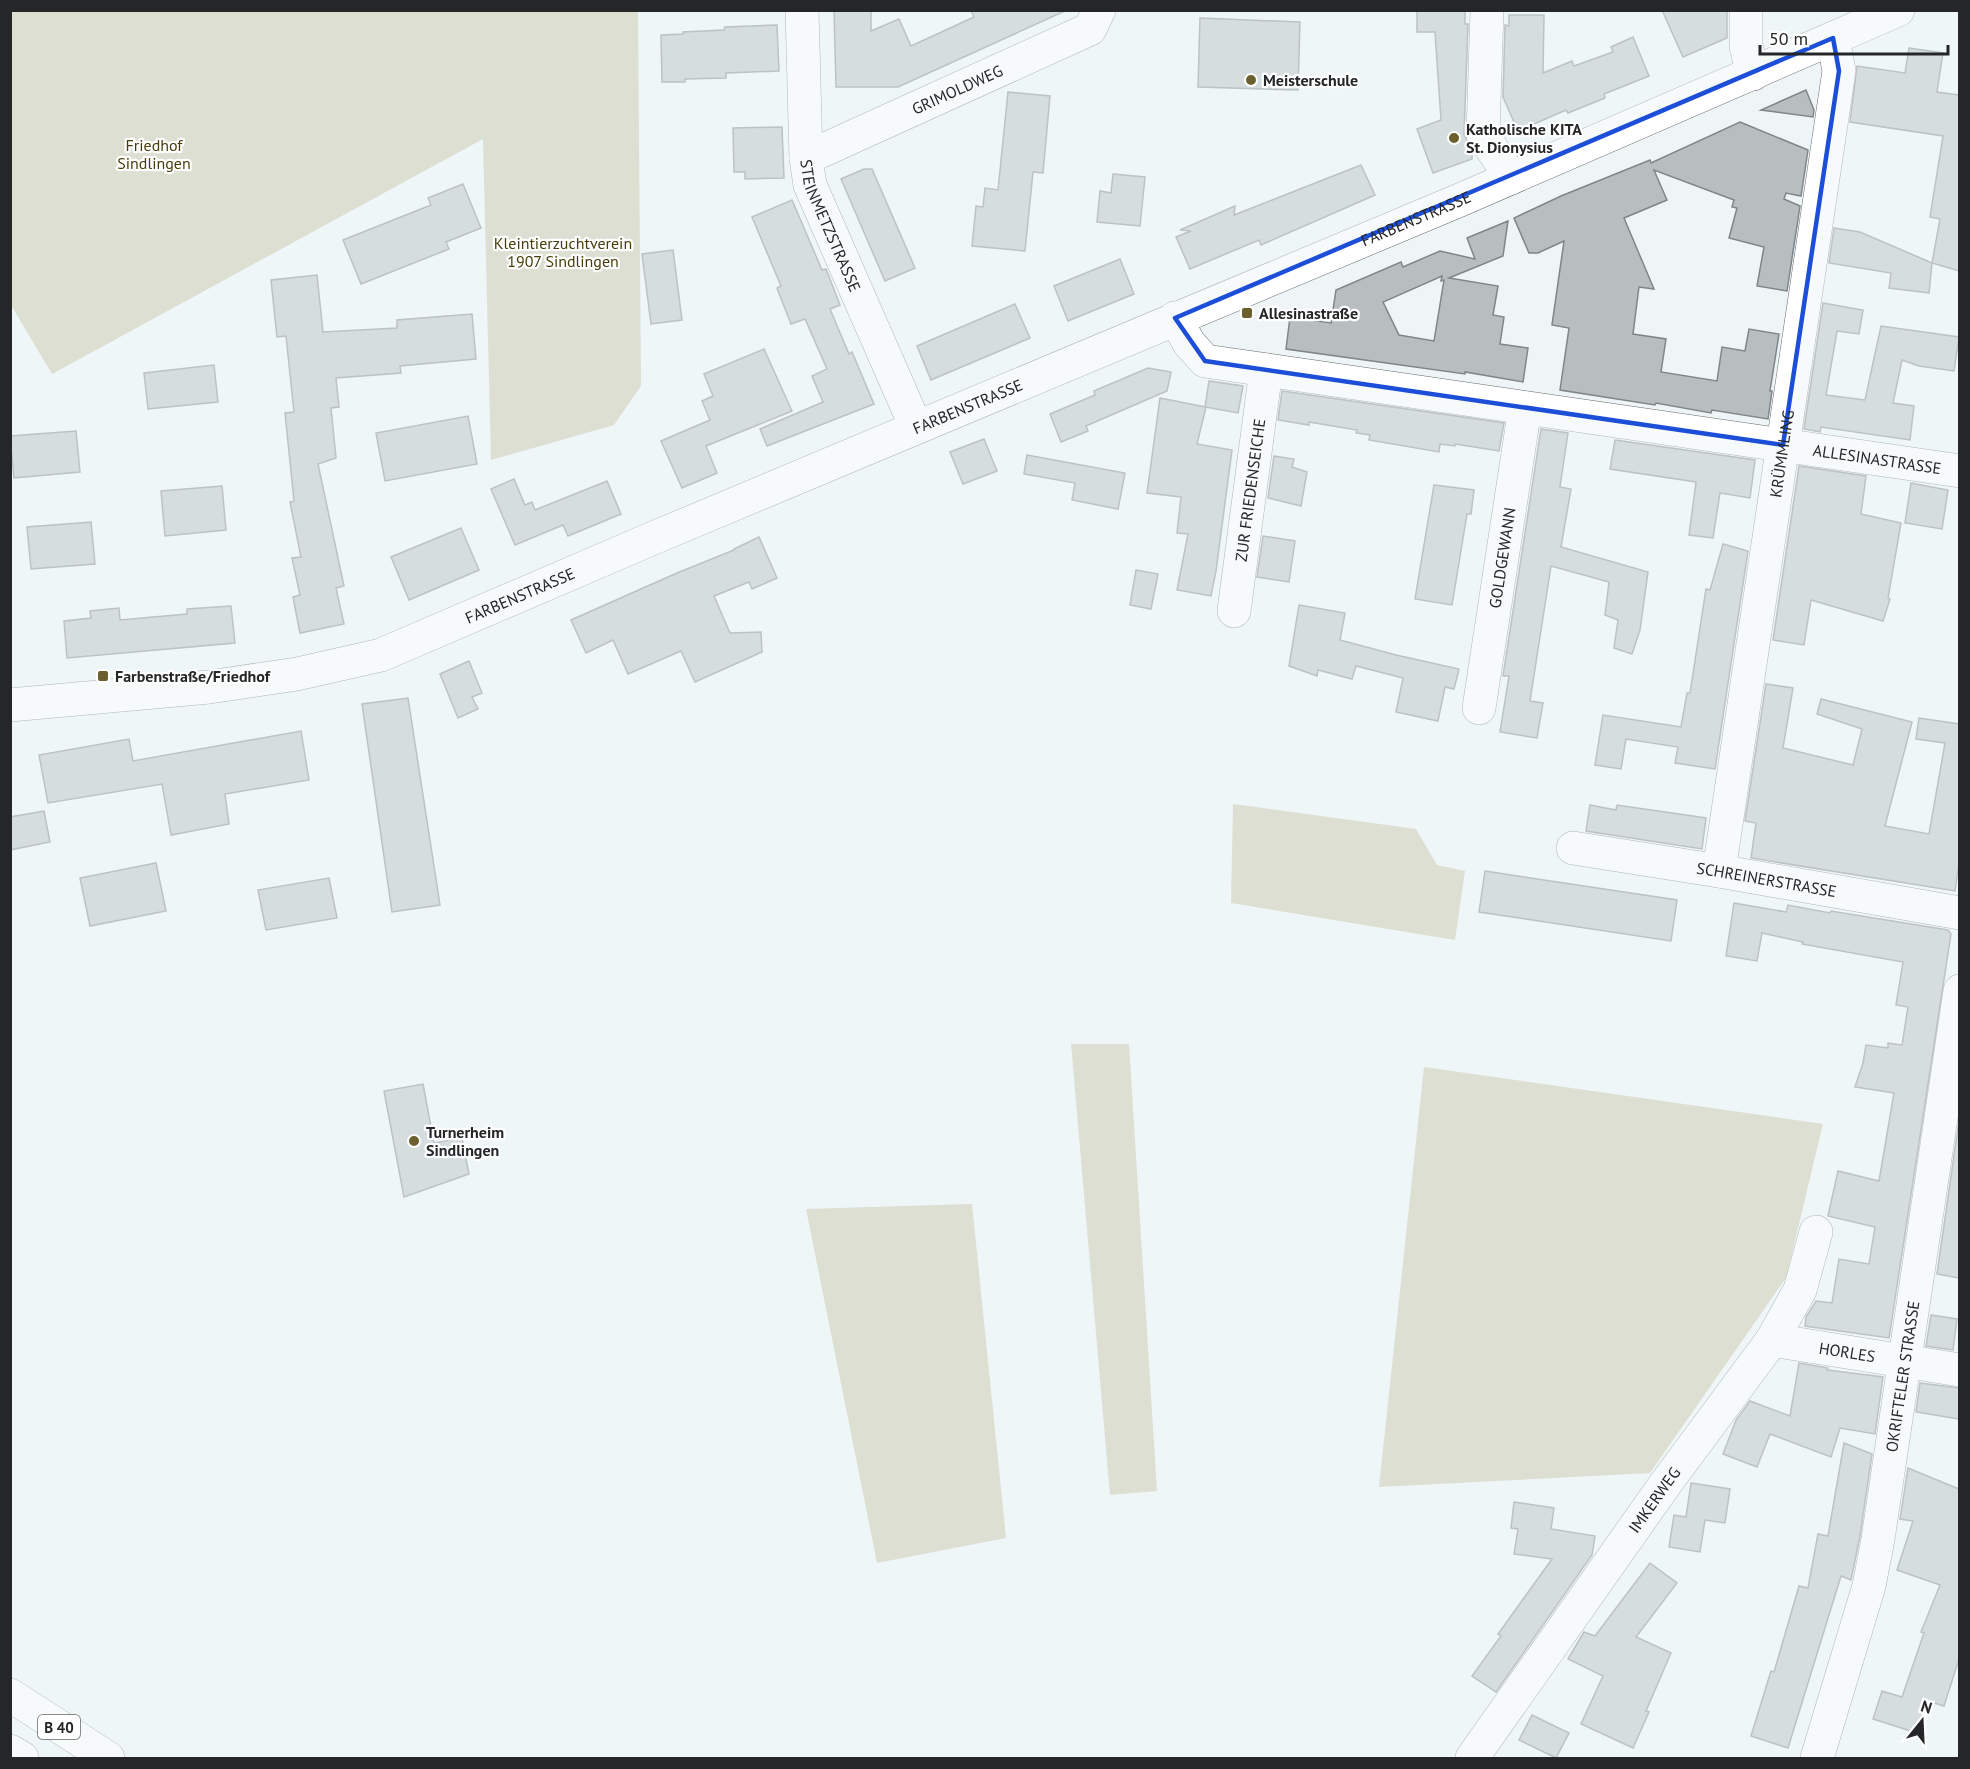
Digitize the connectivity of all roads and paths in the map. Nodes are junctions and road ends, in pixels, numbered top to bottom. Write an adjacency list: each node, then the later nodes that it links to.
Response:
1 (802, 10): 8 (main road, STEINMETZSTRASSE)
2 (1099, 10): 8 (main road, GRIMOLDWEG)
3 (1487, 10): 9 (main road)
4 (1746, 10): 7 (main road)
5 (1898, 10): 6 (main road, FARBENSTRASSE)
6 (1833, 38): 7 (main road, FARBENSTRASSE); 14 (main road, KRÜMMLING)
7 (1753, 74): 9 (main road, FARBENSTRASSE)
8 (806, 158): 13 (main road, STEINMETZSTRASSE)
9 (1511, 178): 10 (main road, FARBENSTRASSE)
10 (1175, 318): 11 (main road, ALLESINASTRASSE); 13 (main road, FARBENSTRASSE)
11 (1266, 370): 12 (main road, ALLESINASTRASSE); 16 (main road, ZUR FRIEDENSEICHE)
12 (1526, 408): 14 (main road, ALLESINASTRASSE); 18 (main road, GOLDGEWANN)
13 (916, 427): 17 (main road, FARBENSTRASSE)
14 (1783, 445): 15 (main road, ALLESINASTRASSE); 20 (main road, KRÜMMLING)
15 (1959, 471)
16 (1234, 611)
17 (10, 705)
18 (1479, 708)
19 (1573, 848): 20 (main road, SCHREINERSTRASSE)
20 (1719, 871): 21 (main road, SCHREINERSTRASSE)
21 (1959, 913)
22 (1959, 991): 25 (main road, OKRIFTELER STRASSE)
23 (1816, 1232): 24 (main road, IMKERWEG)
24 (1772, 1340): 25 (main road, HORLES); 31 (main road, IMKERWEG)
25 (1904, 1362): 26 (main road, HORLES); 32 (main road, OKRIFTELER STRASSE)
26 (1959, 1370)
27 (10, 1695): 30 (main road, B 40)
28 (10, 1751): 29 (main road)
29 (21, 1758)
30 (108, 1758)
31 (1472, 1758)
32 (1818, 1758)

